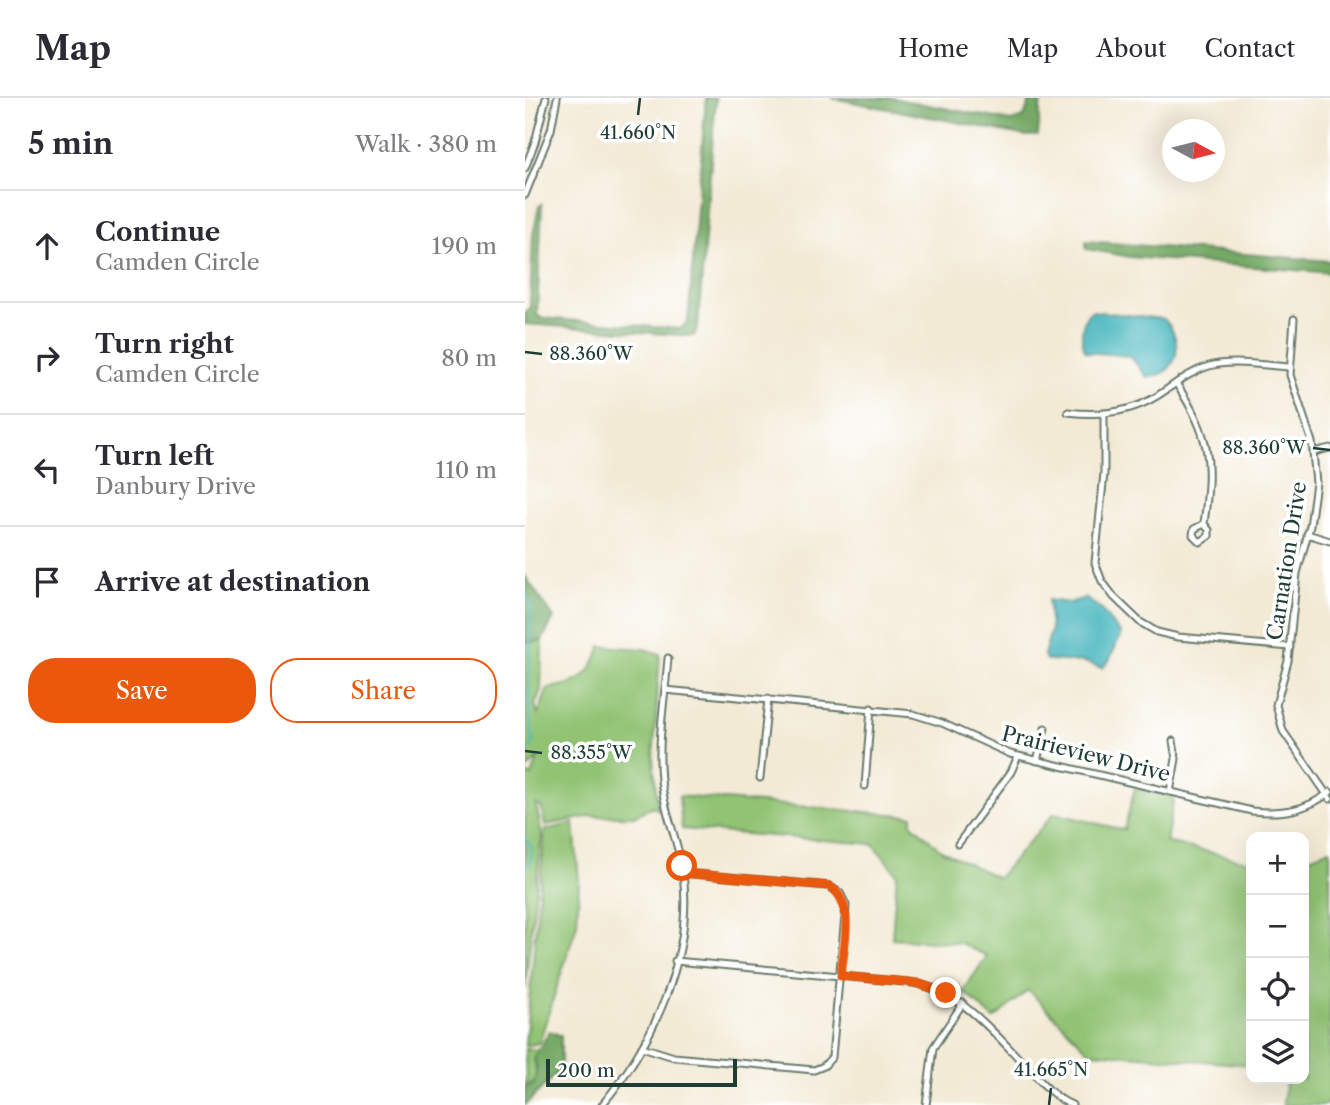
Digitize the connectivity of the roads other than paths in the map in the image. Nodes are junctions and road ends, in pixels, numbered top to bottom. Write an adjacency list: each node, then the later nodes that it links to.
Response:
1 (546, 98): 3 (street)
2 (558, 98): 4 (street)
3 (525, 168)
4 (525, 195)
5 (1294, 319): 6 (street, Carnation Drive)
6 (1290, 367): 7 (street); 11 (street, Carnation Drive)
7 (1176, 383): 9 (street); 12 (street)
8 (1068, 412): 9 (street)
9 (1104, 414): 15 (street)
10 (1330, 448): 11 (street)
11 (1314, 452): 13 (street, Carnation Drive)
12 (1204, 524)
13 (1307, 534): 14 (street); 15 (street, Carnation Drive)
14 (1330, 541)
15 (1290, 647): 27 (street, Carnation Drive)
16 (668, 658): 17 (street)
17 (665, 690): 18 (street, Prairieview Drive); 29 (street)
18 (768, 699): 19 (street, Prairieview Drive); 24 (street)
19 (871, 708): 22 (street, Prairieview Drive); 25 (street)
20 (1045, 728): 23 (street)
21 (1173, 741): 26 (street)
22 (1018, 757): 23 (street, Prairieview Drive); 28 (street)
23 (1037, 761): 26 (street, Prairieview Drive)
24 (760, 778)
25 (865, 786)
26 (1170, 792): 27 (street, Prairieview Drive)
27 (1329, 795)
28 (958, 844)
29 (683, 873): 30 (street); 31 (street)
30 (675, 961): 31 (street); 33 (street)
31 (841, 976): 32 (street); 33 (street)
32 (963, 1003): 35 (street); 36 (street)
33 (642, 1047): 34 (street)
34 (602, 1105)
35 (926, 1105)
36 (1072, 1105)

